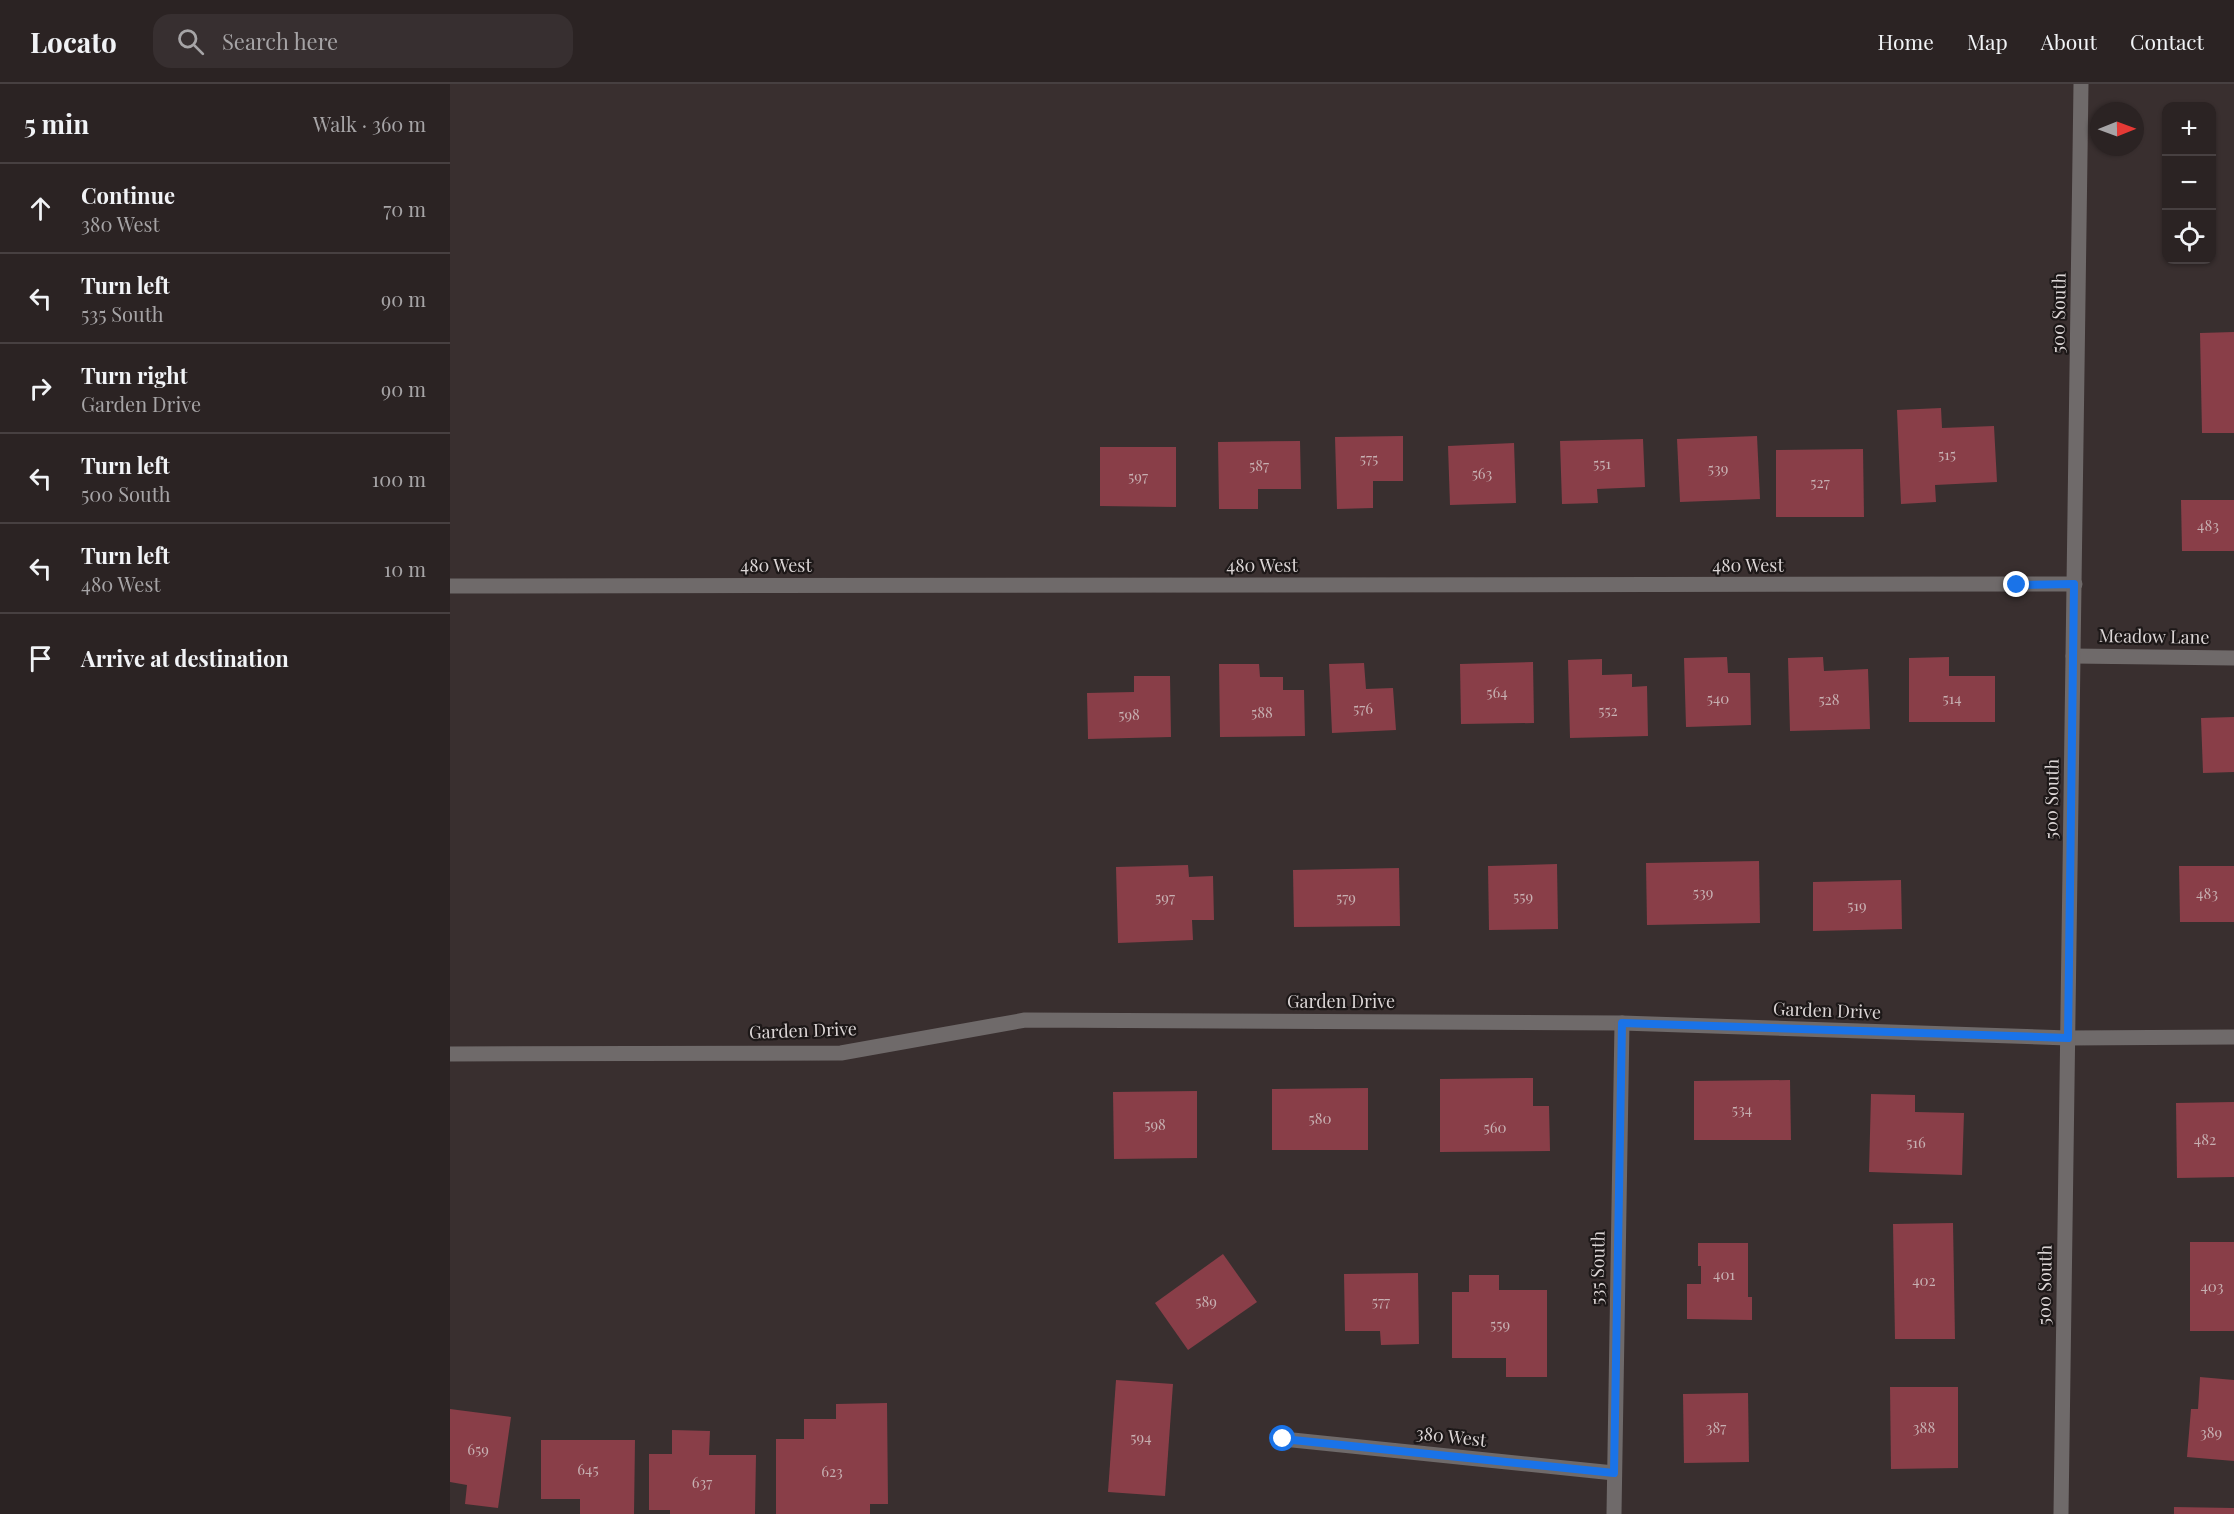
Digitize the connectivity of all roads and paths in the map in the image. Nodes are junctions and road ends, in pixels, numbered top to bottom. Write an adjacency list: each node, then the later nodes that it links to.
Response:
1 (2081, 84): 2 (street, 500 South)
2 (2074, 584): 3 (street, 480 West); 4 (street, 500 South)
3 (450, 586)
4 (2073, 656): 5 (street, Meadow Lane); 8 (street, 500 South)
5 (2234, 658)
6 (1622, 1023): 8 (street, Garden Drive); 9 (street, Garden Drive); 11 (street, 535 South)
7 (2234, 1037): 8 (street, Garden Drive)
8 (2068, 1038): 13 (street, 500 South)
9 (450, 1054)
10 (1283, 1439): 11 (street, 380 West)
11 (1614, 1473): 12 (street, 535 South)
12 (1614, 1514)
13 (2061, 1514)

